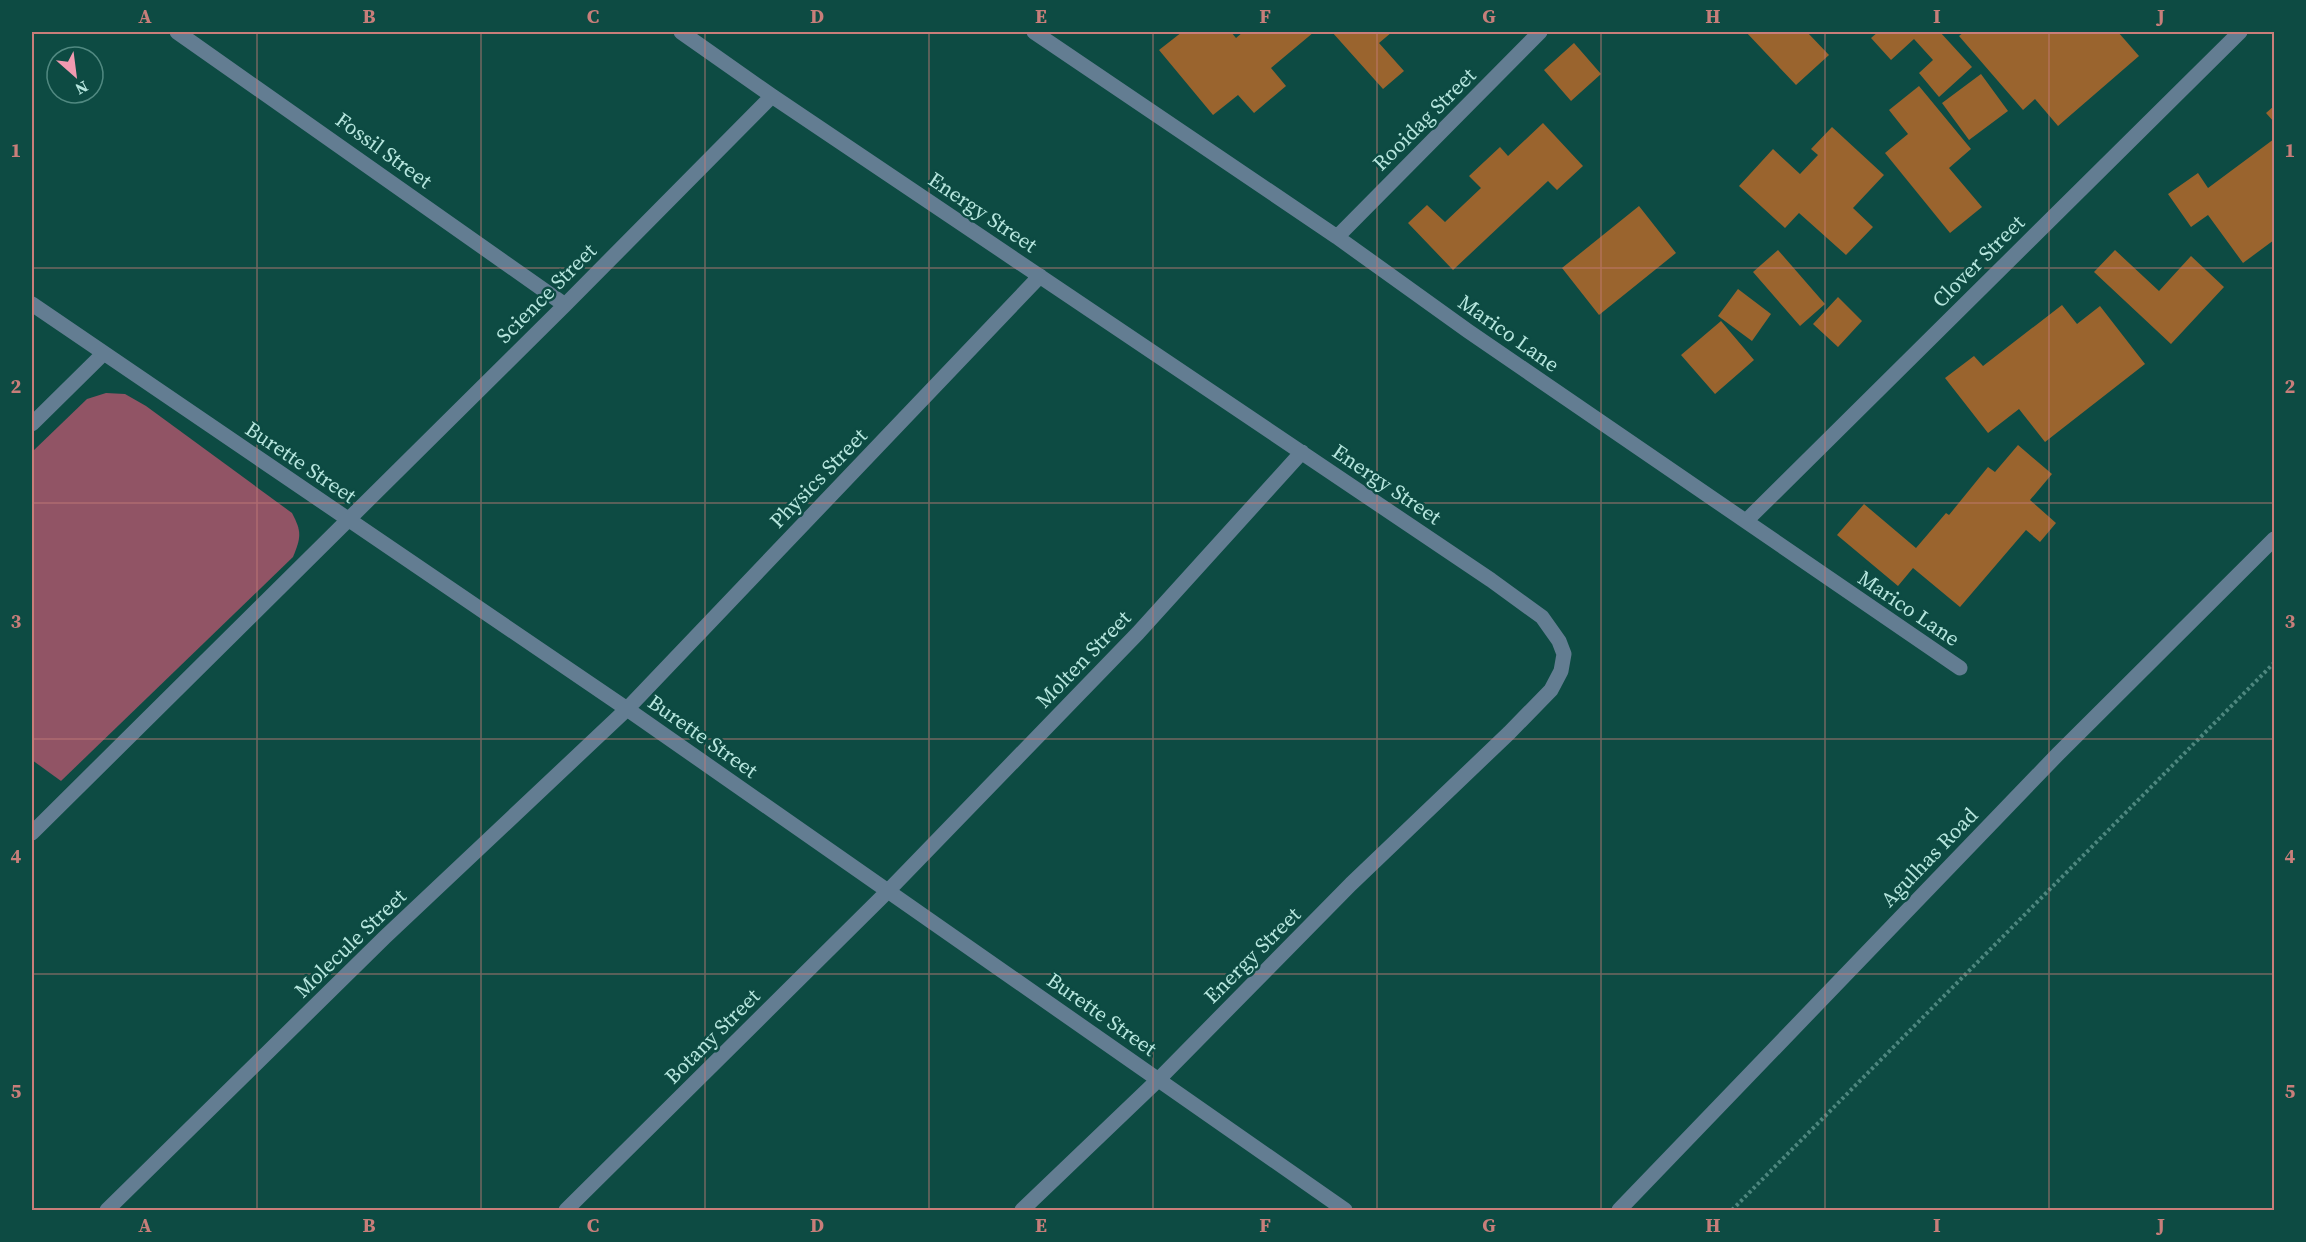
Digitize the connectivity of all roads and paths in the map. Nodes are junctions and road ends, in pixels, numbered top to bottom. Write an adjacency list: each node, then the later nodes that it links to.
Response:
1 (177, 32): 10 (street, Fossil Street)
2 (681, 32): 6 (street, Energy Street)
3 (1034, 32): 7 (street, Marico Lane)
4 (1540, 32): 7 (street, Rooidag Street)
5 (2240, 32): 15 (street, Clover Street)
6 (772, 96): 8 (street, Energy Street); 10 (street, Science Street)
7 (1337, 237): 15 (street, Marico Lane)
8 (1040, 276): 13 (street, Energy Street); 19 (street, Physics Street)
9 (32, 304): 11 (street, Burette Street)
10 (564, 305): 14 (street, Science Street)
11 (103, 354): 12 (street); 14 (street, Burette Street)
12 (32, 424)
13 (1302, 452): 21 (street, Molten Street); 22 (street, Energy Street)
14 (348, 519): 19 (street, Burette Street); 20 (street)
15 (1746, 521): 18 (street, Marico Lane)
16 (2274, 538): 27 (street, Agulhas Road)
17 (2274, 663): 28 (path)
18 (1960, 668)
19 (627, 709): 21 (street, Burette Street); 23 (street, Molecule Street)
20 (32, 833)
21 (888, 891): 22 (street, Burette Street); 24 (street, Botany Street)
22 (1159, 1079): 25 (street); 26 (street, Burette Street)
23 (107, 1210)
24 (566, 1210)
25 (1022, 1210)
26 (1345, 1210)
27 (1619, 1210)
28 (1732, 1210)

